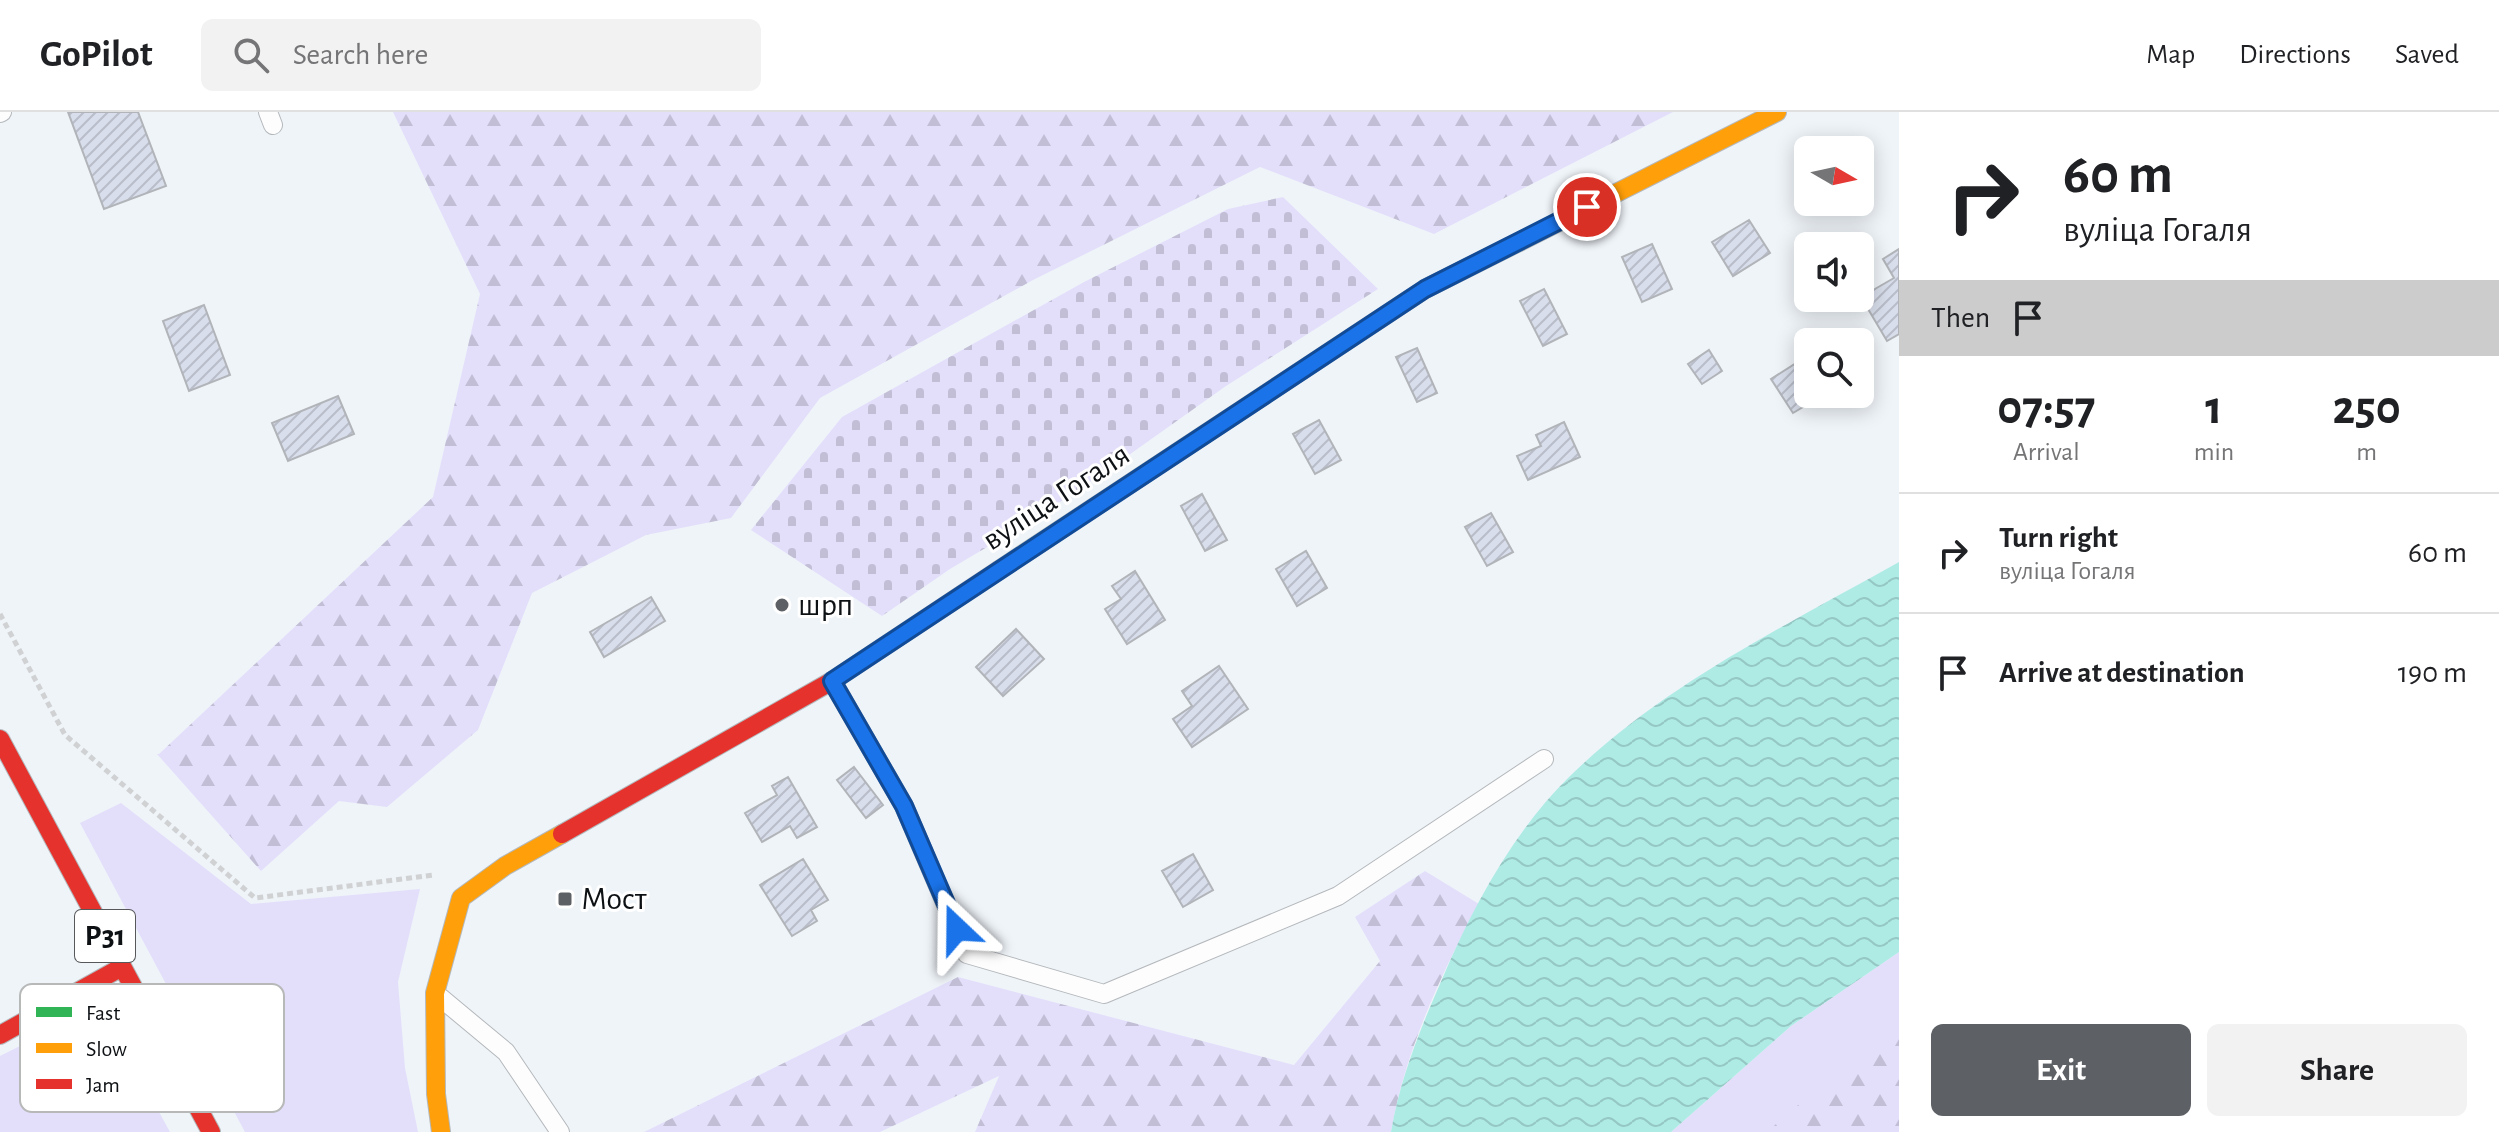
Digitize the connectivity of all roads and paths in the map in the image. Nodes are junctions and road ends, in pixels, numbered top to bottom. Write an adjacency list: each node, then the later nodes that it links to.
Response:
1 (1777, 112): 3 (street, вуліца Гогаля)
2 (0, 614): 6 (path)
3 (832, 681): 5 (lane); 10 (street, вуліца Гогаля)
4 (0, 739): 7 (street, Р31)
5 (1544, 759)
6 (443, 874)
7 (122, 967): 8 (street); 9 (street, Р31)
8 (92, 984)
9 (131, 984)
10 (435, 993): 15 (street, вуліца Гогаля); 16 (lane)
11 (20, 1024): 12 (street)
12 (0, 1035)
13 (200, 1112): 14 (street, Р31)
14 (211, 1132)
15 (441, 1132)
16 (560, 1132)

